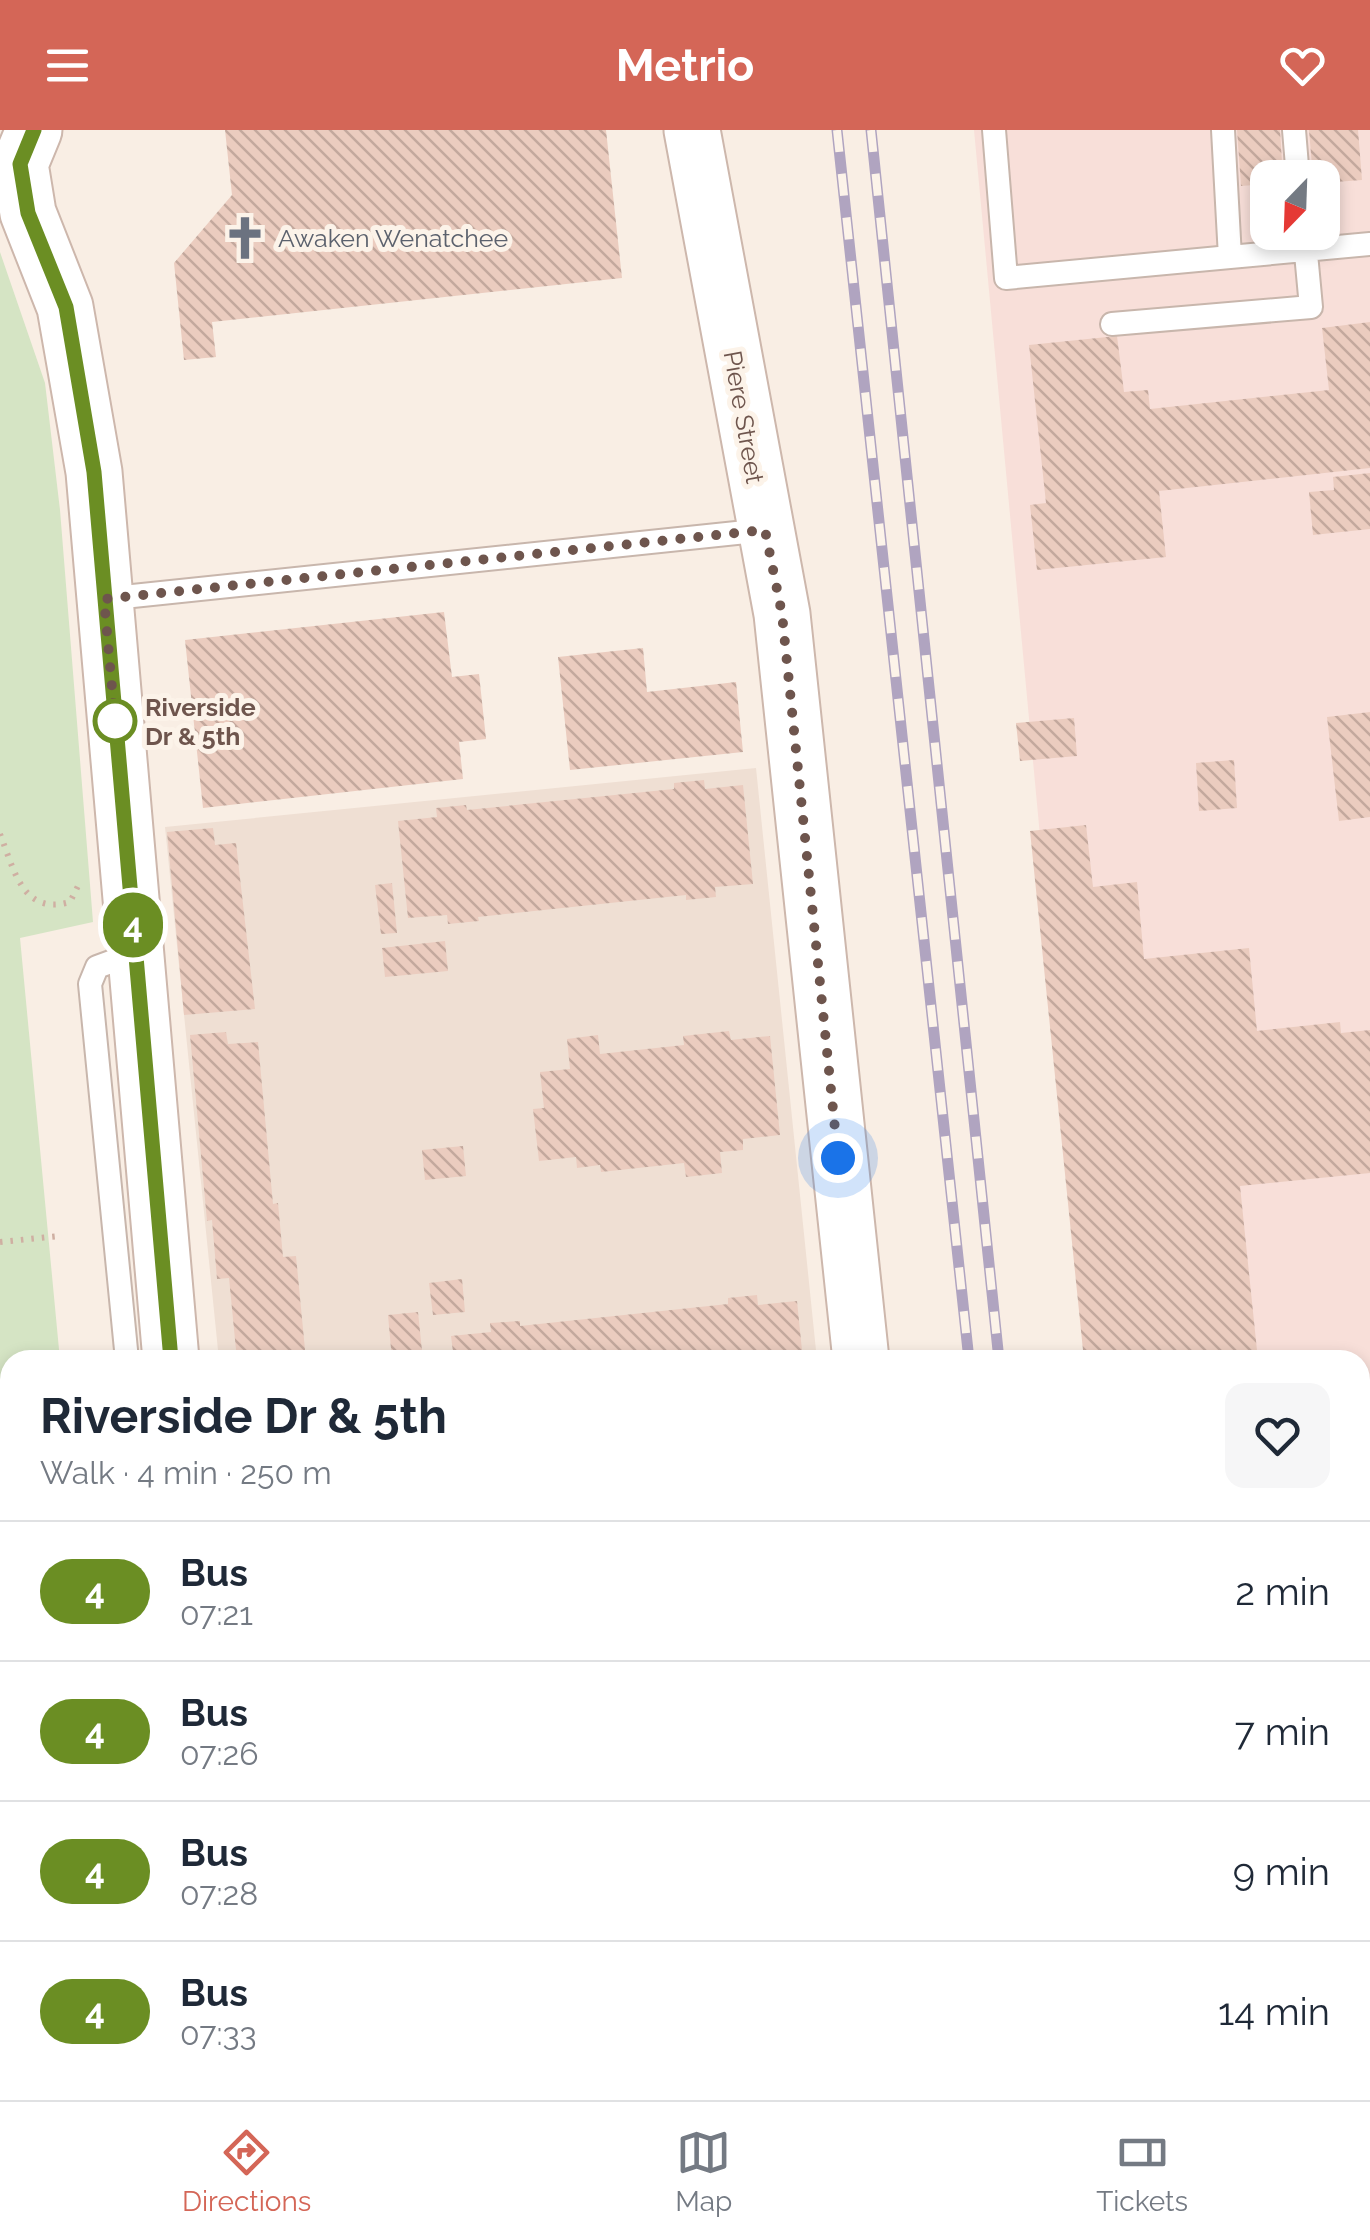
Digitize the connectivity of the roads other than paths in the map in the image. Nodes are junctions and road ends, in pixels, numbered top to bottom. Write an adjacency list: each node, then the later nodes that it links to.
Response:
1 (34, 130): 14 (street)
2 (692, 130): 15 (street, Piere Street)
3 (994, 130): 12 (lane)
4 (1222, 130): 12 (lane)
5 (1294, 130): 6 (lane)
6 (1296, 160)
7 (0, 210): 14 (street)
8 (1340, 243): 9 (lane)
9 (1370, 244)
10 (1265, 250): 12 (lane)
11 (1306, 250): 13 (lane)
12 (1230, 257)
13 (1112, 324)
14 (74, 365): 16 (street)
15 (765, 530): 16 (lane); 20 (street, Piere Street)
16 (104, 599): 17 (street)
17 (136, 953): 18 (lane); 19 (street)
18 (125, 1350)
19 (170, 1350)
20 (860, 1350)

